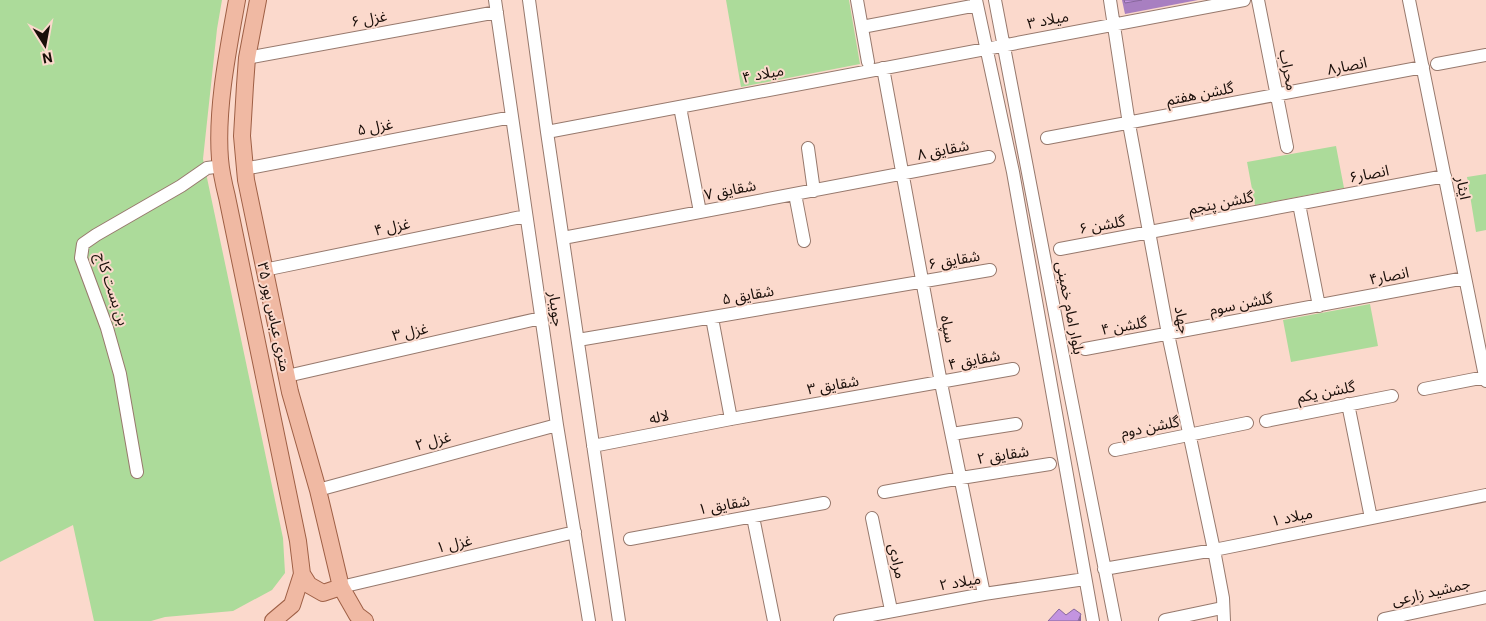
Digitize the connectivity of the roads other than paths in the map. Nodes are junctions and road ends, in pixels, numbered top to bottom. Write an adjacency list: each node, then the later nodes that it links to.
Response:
1 (237, 0): 31 (main road, ۳۵ متری عباس پور)
2 (258, 0): 17 (main road, ۳۵ متری عباس پور)
3 (529, 0): 26 (street, جویبار)
4 (857, 0): 13 (street)
5 (995, 0): 14 (street, بلوار امام خمینی)
6 (1110, 0): 12 (street, جهاد)
7 (1244, 0): 12 (street, میلاد ۳)
8 (1258, 0): 22 (street, محراب)
9 (1409, 0): 21 (street, ایثار)
10 (977, 3): 13 (street); 15 (street, بلوار امام خمینی)
11 (496, 6): 17 (street, غزل ۶); 24 (street, جویبار)
12 (1114, 24): 14 (street, میلاد ۳); 25 (street, جهاد)
13 (862, 27): 18 (street)
14 (1004, 45): 15 (street, میلاد ۳); 83 (street, بلوار امام خمینی)
15 (986, 49): 20 (street, میلاد ۴); 85 (street, بلوار امام خمینی)
16 (1486, 54): 19 (street)
17 (247, 58): 32 (main road, ۳۵ متری عباس پور)
18 (868, 62)
19 (1437, 64)
20 (883, 68): 23 (street, میلاد ۴); 33 (street, سپاه)
21 (1423, 68): 22 (street, انصار۸); 34 (street, ایثار)
22 (1276, 96): 25 (street, گلشن هفتم); 28 (street, محراب)
23 (680, 107): 26 (street, میلاد ۴); 38 (street)
24 (512, 117): 32 (street, غزل ۵); 39 (street, جویبار)
25 (1129, 124): 27 (street, گلشن هفتم); 40 (street, جهاد)
26 (547, 132): 41 (street, جویبار)
27 (1047, 138)
28 (1287, 147)
29 (808, 148): 35 (street)
30 (989, 157): 33 (street, شقایق ۸)
31 (222, 168): 71 (street, بن بست کاج); 84 (main road, ۳۵ متری عباس پور)
32 (244, 169): 44 (main road, ۳۵ متری عباس پور)
33 (903, 174): 35 (street, شقایق ۷); 47 (street, سپاه)
34 (1445, 176): 37 (street, انصار۶); 46 (street, ایثار)
35 (814, 191): 36 (street, شقایق ۷)
36 (795, 194): 38 (street, شقایق ۷); 42 (street)
37 (1300, 204): 40 (street, گلشن پنجم); 48 (street)
38 (700, 212): 41 (street, شقایق ۷)
39 (526, 216): 44 (street, غزل ۴); 49 (street, جویبار)
40 (1149, 233): 43 (street, گلشن ۶); 51 (street, جهاد)
41 (563, 238): 52 (street, جویبار)
42 (804, 241)
43 (1060, 249)
44 (264, 270): 55 (main road, ۳۵ متری عباس پور)
45 (990, 270): 47 (street, شقایق ۶)
46 (1465, 278): 48 (street, انصار۴); 56 (street, ایثار)
47 (923, 282): 50 (street, شقایق ۵); 57 (street, سپاه)
48 (1319, 306): 51 (street, گلشن سوم)
49 (541, 318): 55 (street, غزل ۳); 65 (street, جویبار)
50 (712, 318): 52 (street, شقایق ۵); 61 (street)
51 (1168, 334): 53 (street, گلشن ۴); 67 (street, جهاد)
52 (578, 340): 68 (street, جویبار)
53 (1085, 349)
54 (1013, 369): 57 (street, شقایق ۴)
55 (287, 376): 73 (main road, ۳۵ متری عباس پور)
56 (1486, 379): 58 (street)
57 (941, 383): 61 (street, شقایق ۳); 66 (street, سپاه)
58 (1424, 390)
59 (1392, 396): 60 (street, گلشن یکم)
60 (1348, 404): 62 (street, گلشن یکم); 79 (street)
61 (731, 420): 68 (street, لاله)
62 (1266, 420)
63 (1247, 423): 67 (street)
64 (1016, 424): 66 (street)
65 (557, 425): 73 (street, غزل ۲); 80 (street, جویبار)
66 (952, 434): 72 (street, سپاه)
67 (1190, 436): 69 (street, گلشن دوم); 82 (street, جهاد)
68 (593, 446): 91 (street, جویبار)
69 (1116, 450)
70 (1050, 464): 72 (street, شقایق ۲)
71 (137, 472)
72 (960, 478): 74 (street); 87 (street, سپاه)
73 (318, 490): 86 (main road, ۳۵ متری عباس پور)
74 (884, 492)
75 (1486, 495): 79 (street, میلاد ۱)
76 (824, 503): 77 (street, شقایق ۱)
77 (753, 517): 81 (street, شقایق ۱); 97 (street)
78 (872, 518): 90 (street, مرادی)
79 (1371, 518): 82 (street, میلاد ۱)
80 (574, 532): 86 (street, غزل ۱); 96 (street, جویبار)
81 (630, 538)
82 (1214, 550): 83 (street, میلاد ۱); 89 (street, جهاد)
83 (1104, 569): 100 (street, بلوار امام خمینی)
84 (302, 574): 86 (main road); 94 (main road)
85 (1085, 579): 87 (street, میلاد ۲); 99 (street, بلوار امام خمینی)
86 (341, 587): 95 (main road, ۳۵ متری عباس پور)
87 (984, 594): 90 (street, میلاد ۲)
88 (1486, 597): 93 (street, جمشید زارعی)
89 (1222, 608): 92 (street); 101 (street, جهاد)
90 (891, 610): 98 (street, میلاد ۲)
91 (620, 620)
92 (1165, 620)
93 (1384, 620)
94 (273, 621)
95 (365, 621)
96 (589, 621)
97 (774, 621)
98 (840, 621)
99 (1093, 621)
100 (1115, 621)
101 (1224, 621)

